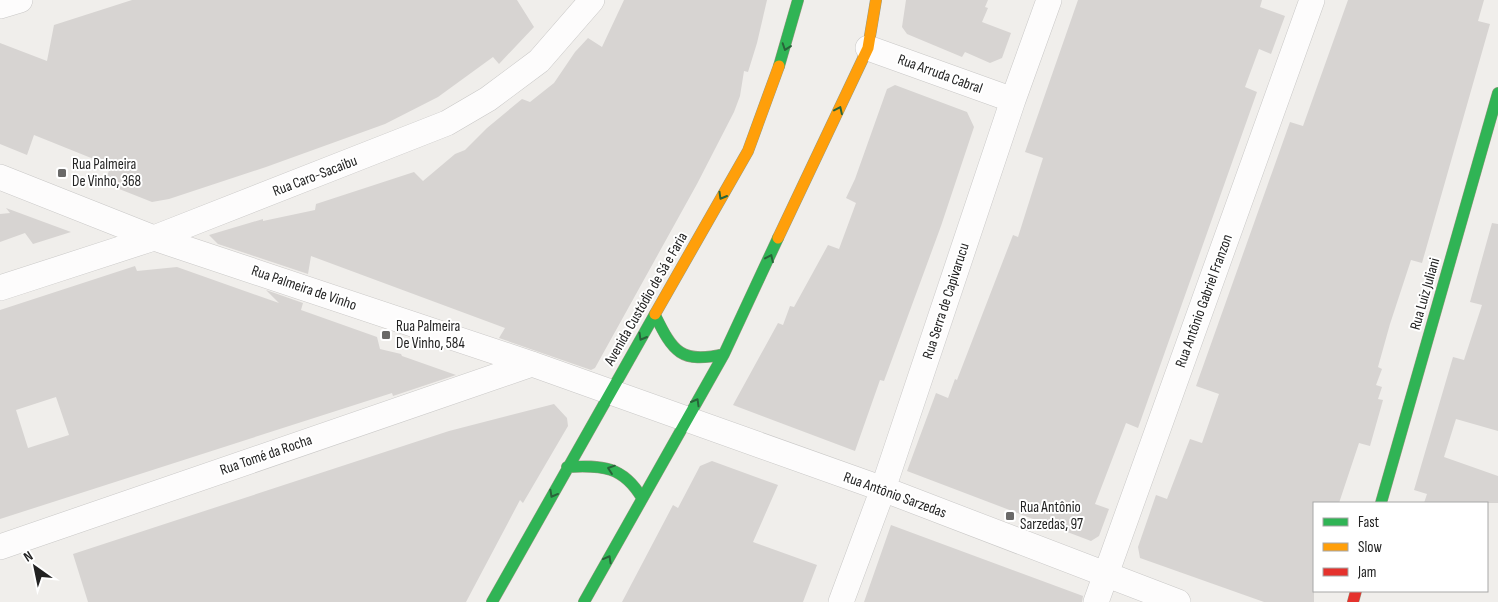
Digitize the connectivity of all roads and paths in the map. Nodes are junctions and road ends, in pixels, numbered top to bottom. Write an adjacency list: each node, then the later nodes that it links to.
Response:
1 (20, 0): 7 (street)
2 (592, 0): 12 (street, Rua Caro-Sacaibu)
3 (798, 0): 14 (street, Avenida Custódio de Sá e Faria, one-way to 14)
4 (876, 0): 8 (street)
5 (1049, 0): 10 (street, Rua Serra de Capivarucu)
6 (1312, 0): 24 (street, Rua Antônio Gabriel Franzon)
7 (0, 6)
8 (868, 48): 10 (street, Rua Arruda Cabral); 15 (street, one-way to 8)
9 (1498, 93): 22 (street, Rua Luiz Juliani)
10 (1013, 100): 20 (street, Rua Serra de Capivarucu)
11 (0, 177): 12 (street, Rua Palmeira de Vinho)
12 (154, 238): 13 (street, Rua Caro-Sacaibu); 16 (street, Rua Palmeira de Vinho)
13 (0, 288)
14 (655, 315): 15 (street); 17 (street, Avenida Custódio de Sá e Faria, one-way to 17)
15 (724, 354): 18 (street, one-way to 15)
16 (532, 364): 17 (street, Rua Palmeira de Vinho); 23 (street, Rua Tomé da Rocha)
17 (610, 392): 18 (street, Rua Antônio Sarzedas); 19 (street, Avenida Custódio de Sá e Faria)
18 (686, 420): 20 (street, Rua Antônio Sarzedas); 21 (street)
19 (568, 467): 21 (street, one-way to 19); 25 (street, Avenida Custódio de Sá e Faria, one-way to 25)
20 (883, 489): 24 (street, Rua Antônio Sarzedas); 27 (street, Rua Serra de Capivarucu)
21 (642, 498): 26 (street, one-way to 21)
22 (1381, 502)
23 (0, 547)
24 (1106, 575): 28 (street, Rua Antônio Gabriel Franzon); 29 (street, Rua Antônio Sarzedas)
25 (492, 602)
26 (584, 602)
27 (841, 602)
28 (1096, 602)
29 (1178, 602)

